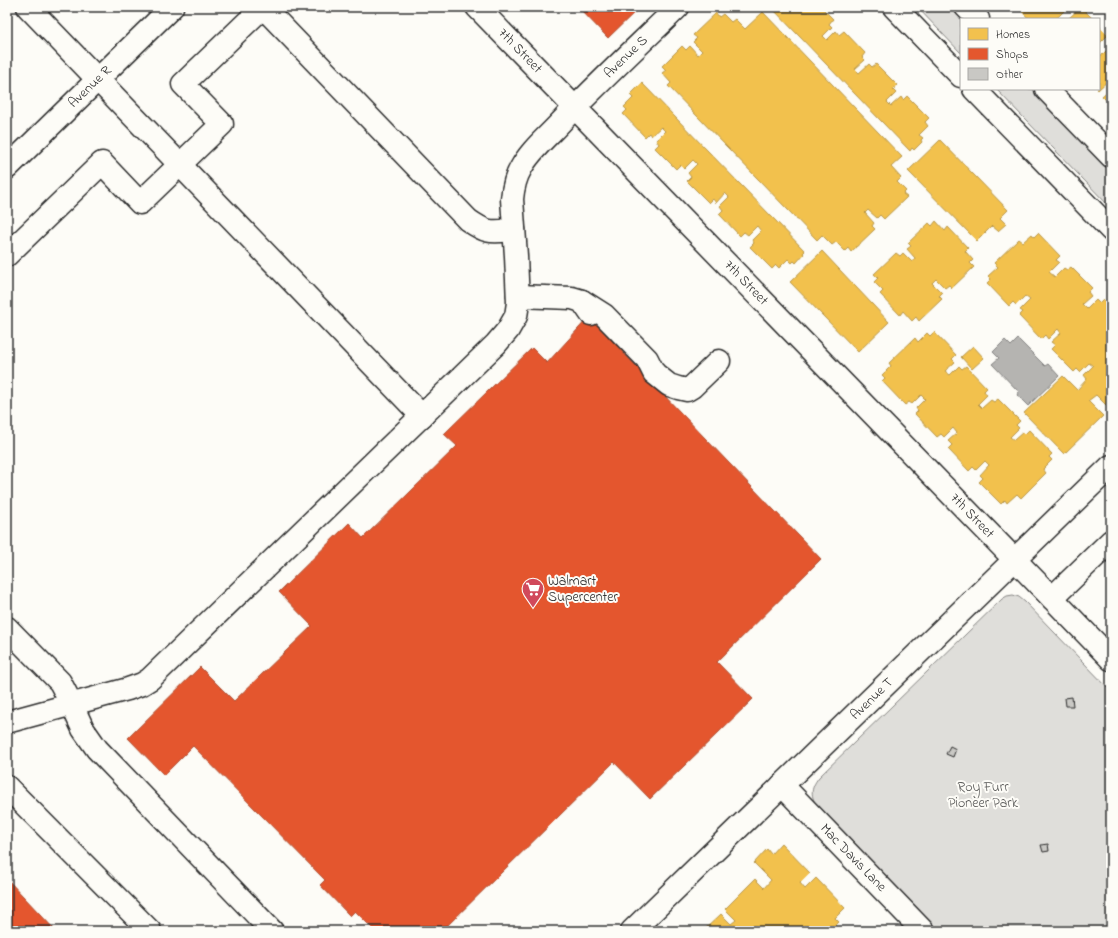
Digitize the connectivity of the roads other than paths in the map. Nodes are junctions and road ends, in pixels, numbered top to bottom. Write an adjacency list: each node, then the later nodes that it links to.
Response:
1 (172, 7): 9 (street, Avenue R)
2 (478, 7): 12 (street, 7th Street)
3 (678, 7): 12 (street, Avenue S)
4 (894, 7): 8 (street)
5 (966, 7): 7 (street)
6 (37, 10): 9 (street)
7 (977, 18)
8 (960, 75)
9 (98, 80): 14 (street); 15 (street, Avenue R)
10 (975, 90): 17 (street)
11 (1047, 90): 13 (street)
12 (574, 107): 16 (street, Avenue S); 24 (street, 7th Street)
13 (1111, 156)
14 (180, 165): 16 (street); 18 (street); 21 (street)
15 (7, 168)
16 (514, 230): 19 (street, Avenue S)
17 (1111, 230)
18 (7, 255)
19 (518, 296): 20 (street); 21 (street, Avenue S)
20 (719, 361)
21 (422, 416): 28 (street, Avenue S)
22 (1111, 466): 24 (street, Avenue T)
23 (1111, 541): 25 (street)
24 (1015, 560): 25 (street, 7th Street); 30 (street, Avenue T)
25 (1052, 598): 27 (street, 7th Street)
26 (7, 628): 28 (street)
27 (1111, 659)
28 (72, 705): 29 (street, Avenue S); 33 (street)
29 (7, 722)
30 (782, 785): 34 (street, Avenue T); 35 (street, Mac Davis Lane)
31 (7, 787): 32 (street)
32 (150, 931)
33 (272, 931)
34 (632, 931)
35 (923, 931)

